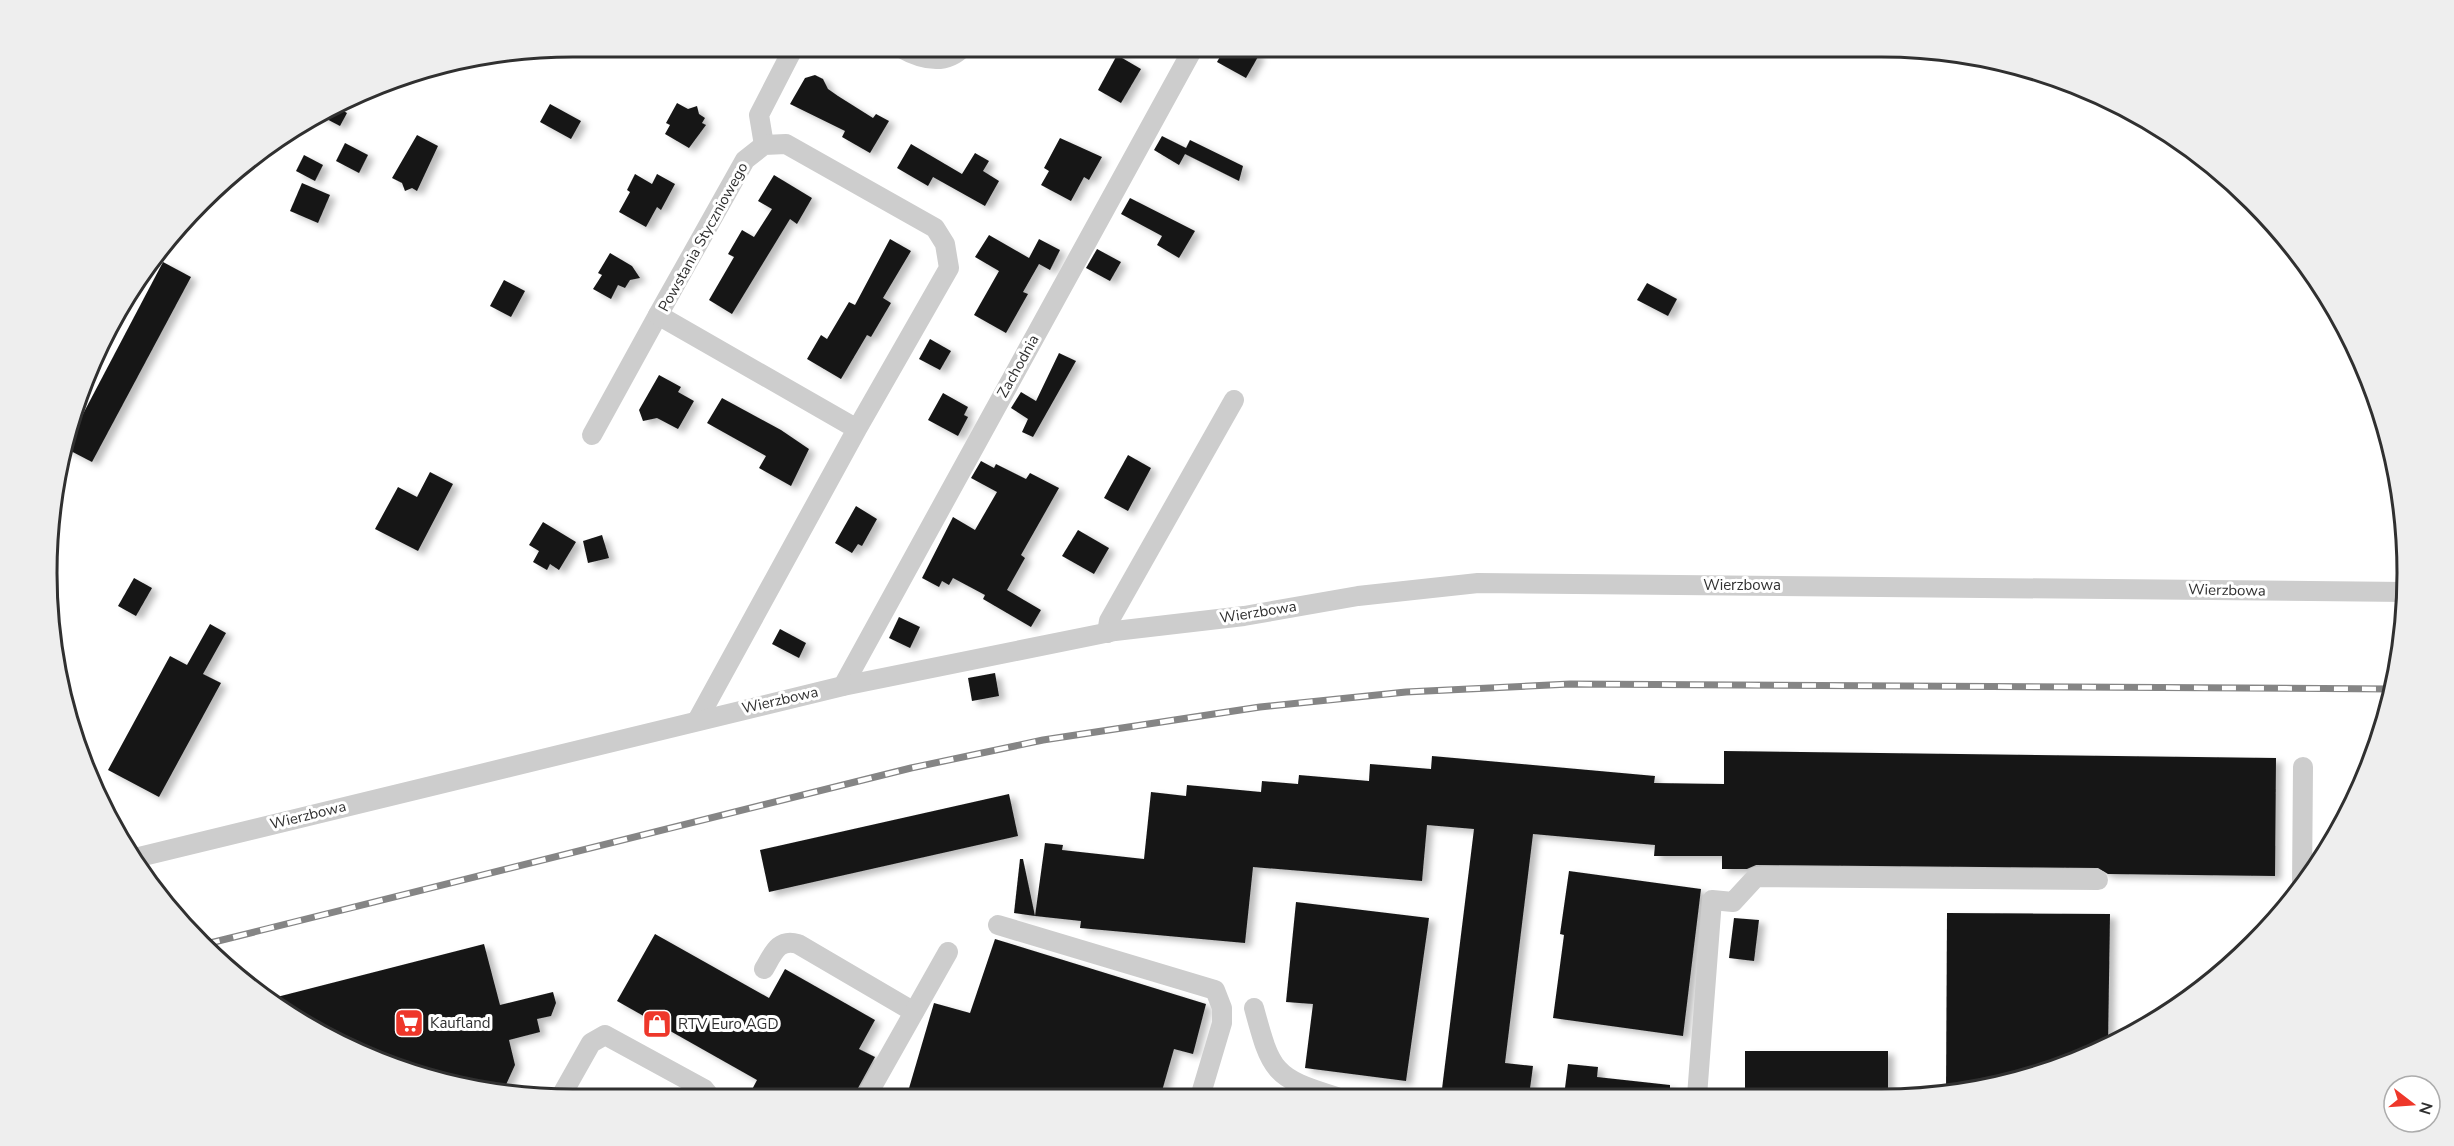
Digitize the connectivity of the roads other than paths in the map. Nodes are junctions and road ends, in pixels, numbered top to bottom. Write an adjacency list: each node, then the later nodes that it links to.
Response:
1 (788, 57): 5 (street)
2 (917, 57): 3 (street)
3 (949, 57)
4 (1188, 57): 12 (street, Zachodnia)
5 (764, 145): 6 (street, Powstania Styczniowego); 8 (street)
6 (658, 315): 8 (street, Powstania Styczniowego); 9 (street)
7 (1234, 400): 11 (street)
8 (856, 429): 13 (street)
9 (592, 435)
10 (2396, 592): 11 (street, Wierzbowa)
11 (1107, 633): 12 (street, Wierzbowa)
12 (843, 686): 13 (street, Wierzbowa)
13 (698, 719): 15 (street, Wierzbowa)
14 (2303, 767): 16 (street)
15 (142, 856)
16 (2302, 871)
17 (2098, 880): 28 (street)
18 (998, 925): 26 (street)
19 (948, 952): 22 (street)
20 (764, 969): 22 (street)
21 (1254, 1008): 27 (street)
22 (914, 1012): 25 (street)
23 (565, 1089): 24 (street)
24 (704, 1089)
25 (871, 1089)
26 (1202, 1089)
27 (1314, 1089)
28 (1698, 1089)

